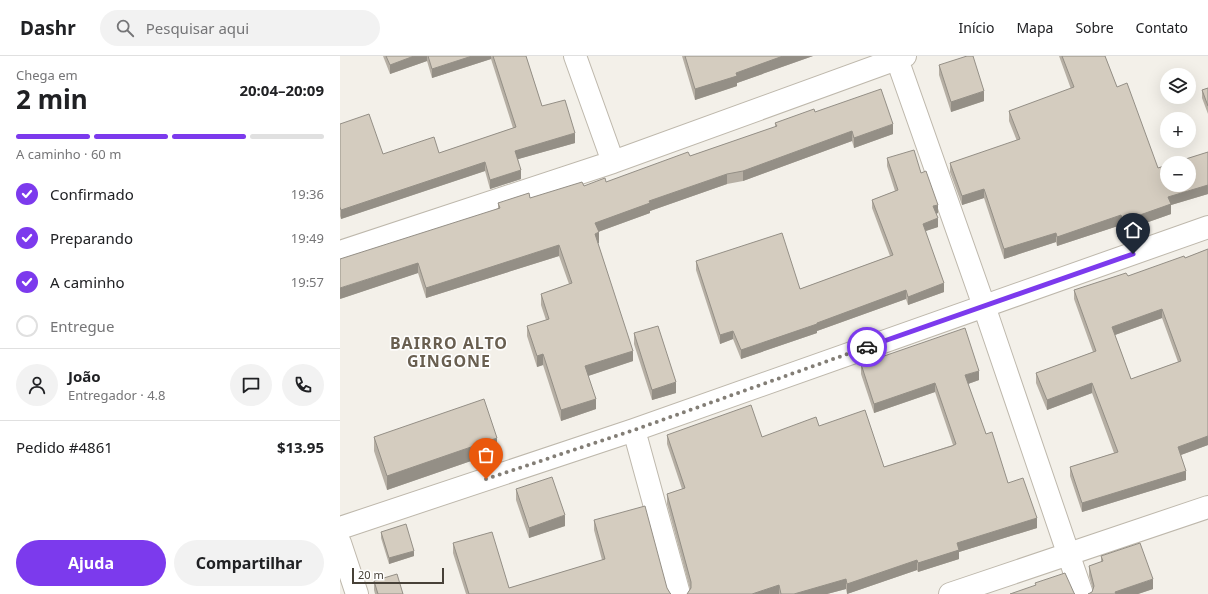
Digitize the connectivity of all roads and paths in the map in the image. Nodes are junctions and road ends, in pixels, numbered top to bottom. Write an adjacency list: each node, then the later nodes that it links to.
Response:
1 (575, 56): 3 (street)
2 (899, 57): 3 (street); 6 (street)
3 (612, 162): 5 (street)
4 (1208, 228): 6 (street)
5 (340, 252)
6 (984, 306): 7 (street); 11 (street)
7 (634, 430): 9 (street); 13 (street)
8 (1208, 507): 11 (street)
9 (340, 528)
10 (340, 543): 12 (street)
11 (1069, 554): 14 (street); 15 (street)
12 (357, 594)
13 (679, 594)
14 (950, 594)
15 (1082, 594)

